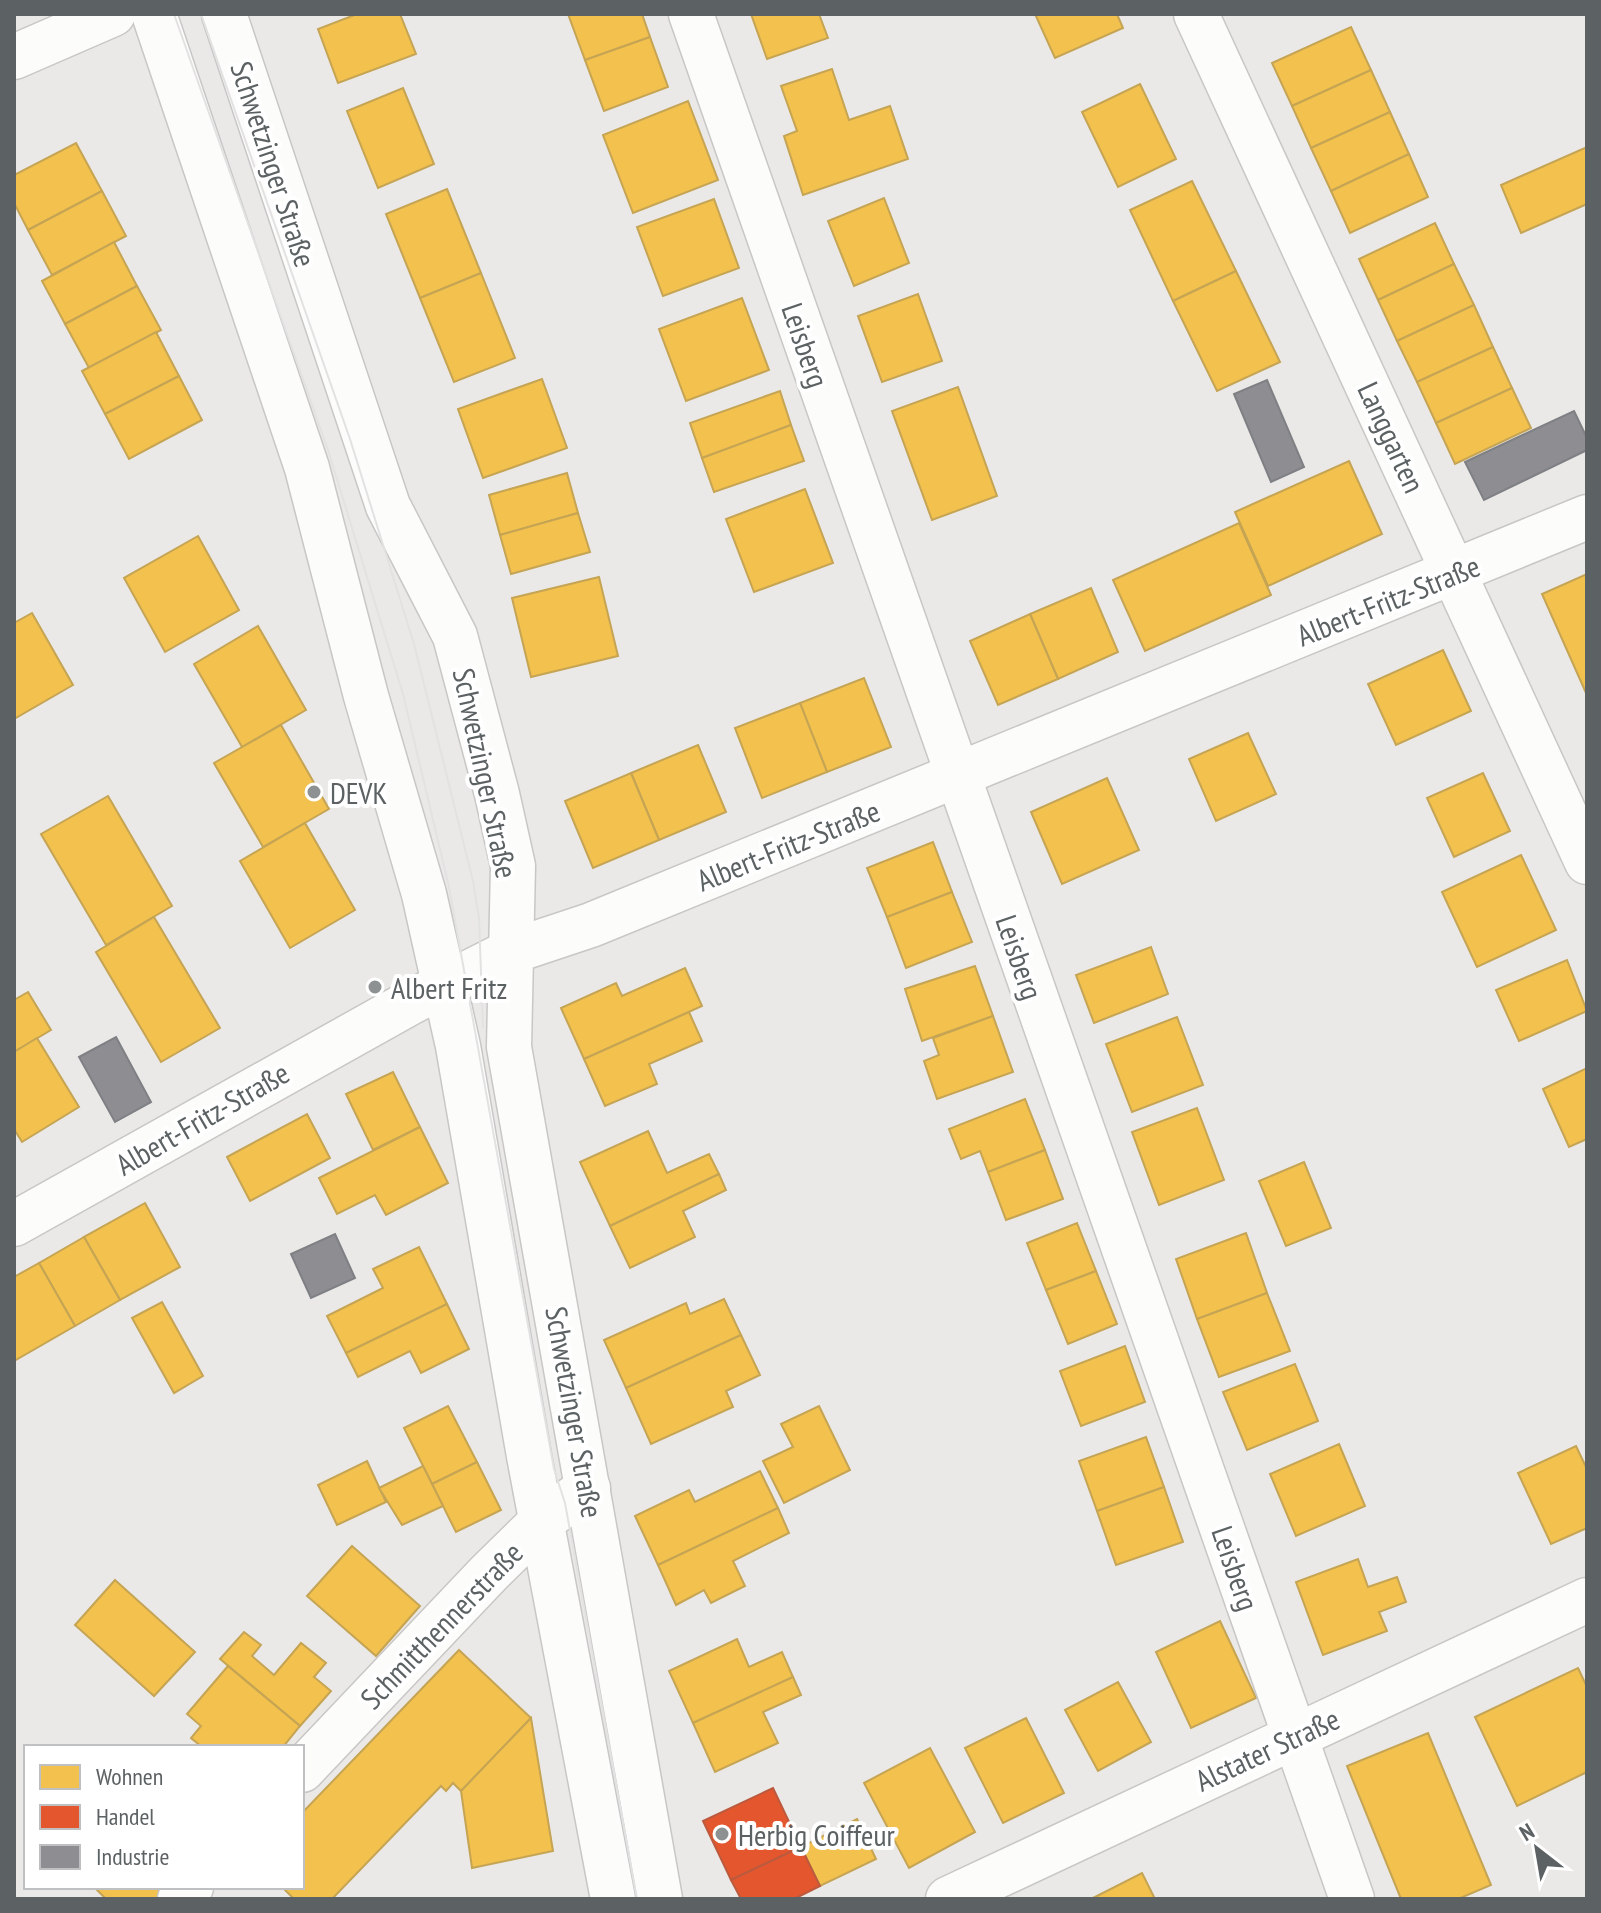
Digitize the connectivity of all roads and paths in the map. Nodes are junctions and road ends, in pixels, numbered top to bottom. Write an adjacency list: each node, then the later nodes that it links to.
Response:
1 (113, 14): 6 (street)
2 (154, 14): 12 (street, Schwetzinger Straße)
3 (224, 14): 11 (street, Schwetzinger Straße)
4 (691, 14): 9 (street, Leisberg)
5 (1196, 14): 8 (street, Langgarten)
6 (14, 57)
7 (1587, 517): 8 (street, Albert-Fritz-Straße)
8 (1455, 573): 9 (street, Albert-Fritz-Straße); 10 (street, Langgarten)
9 (956, 775): 11 (street, Albert-Fritz-Straße); 17 (street, Leisberg)
10 (1587, 862)
11 (510, 952): 12 (street, Albert-Fritz-Straße); 14 (street, Schwetzinger Straße)
12 (442, 987): 13 (street, Albert-Fritz-Straße); 15 (street, Schwetzinger Straße)
13 (14, 1224)
14 (588, 1488): 15 (street, Schmitthennerstraße); 20 (street, Schwetzinger Straße)
15 (543, 1520): 18 (street, Schmitthennerstraße); 19 (street, Schwetzinger Straße)
16 (1587, 1600): 17 (street, Alstater Straße)
17 (1295, 1735): 21 (street, Alstater Straße); 22 (street, Leisberg)
18 (304, 1768)
19 (613, 1899)
20 (660, 1899)
21 (948, 1899)
22 (1352, 1899)

